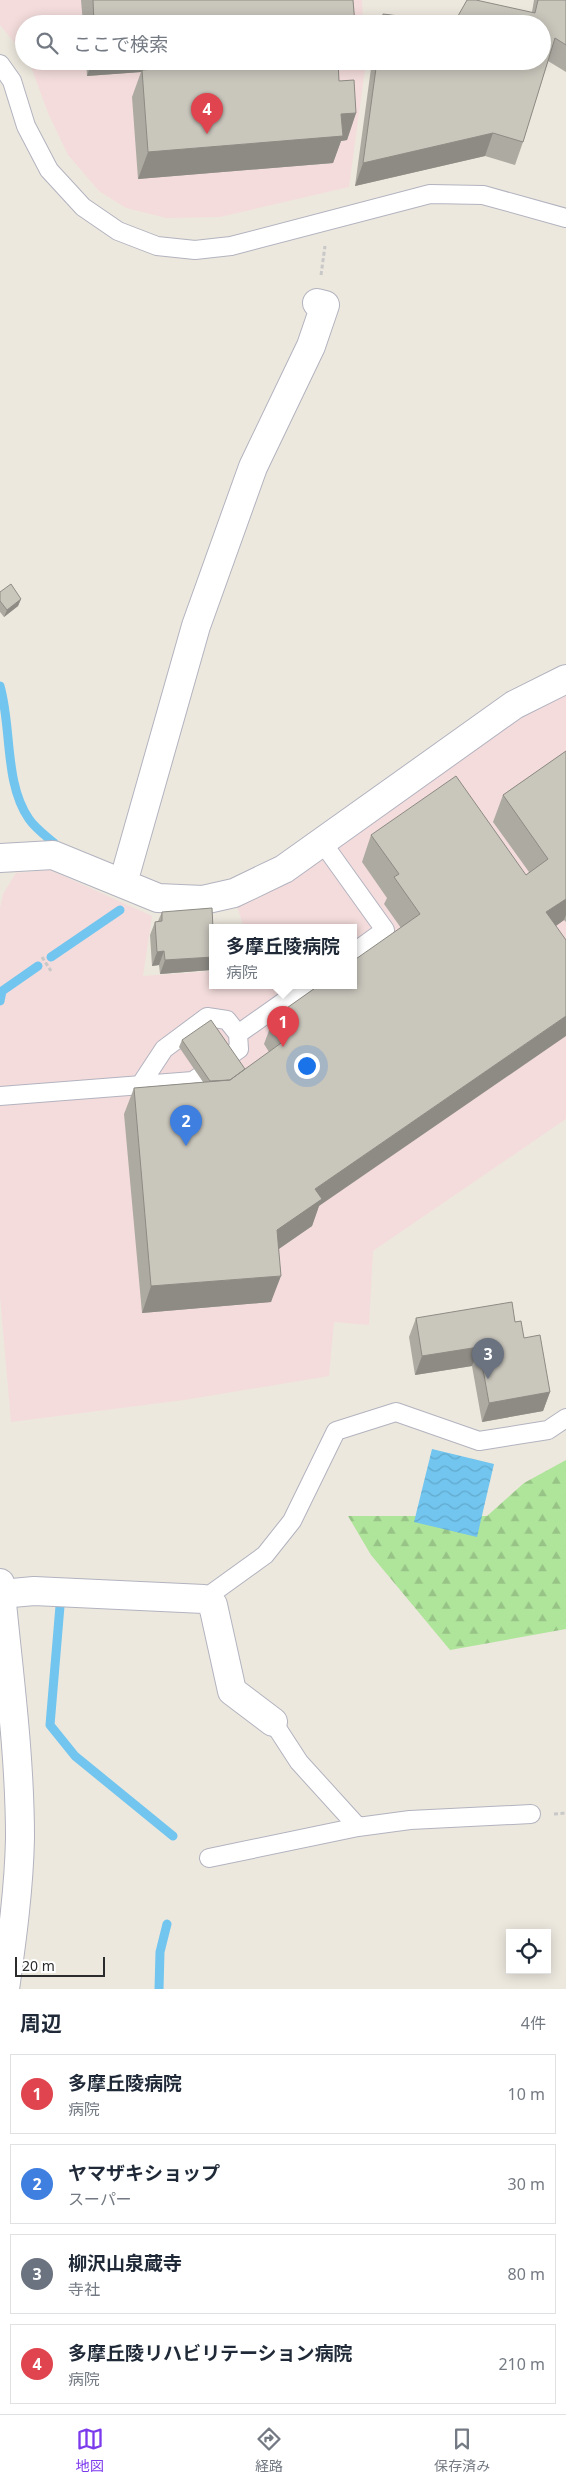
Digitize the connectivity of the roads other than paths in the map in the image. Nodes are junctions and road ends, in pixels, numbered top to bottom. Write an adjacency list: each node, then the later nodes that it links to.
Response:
1 (0, 64): 2 (lane)
2 (566, 218)
3 (316, 303): 7 (street)
4 (566, 679): 5 (street)
5 (322, 842): 7 (street); 8 (lane)
6 (0, 858): 7 (street)
7 (123, 883)
8 (357, 950)
9 (302, 989): 10 (lane)
10 (238, 1034): 11 (lane); 11 (lane)
11 (141, 1084): 12 (lane)
12 (0, 1096)
13 (566, 1418): 15 (lane)
14 (0, 1589): 15 (street); 20 (street)
15 (204, 1599): 16 (street)
16 (273, 1722): 18 (lane)
17 (531, 1814): 18 (lane)
18 (358, 1827): 19 (lane)
19 (209, 1858)
20 (4, 1989)

